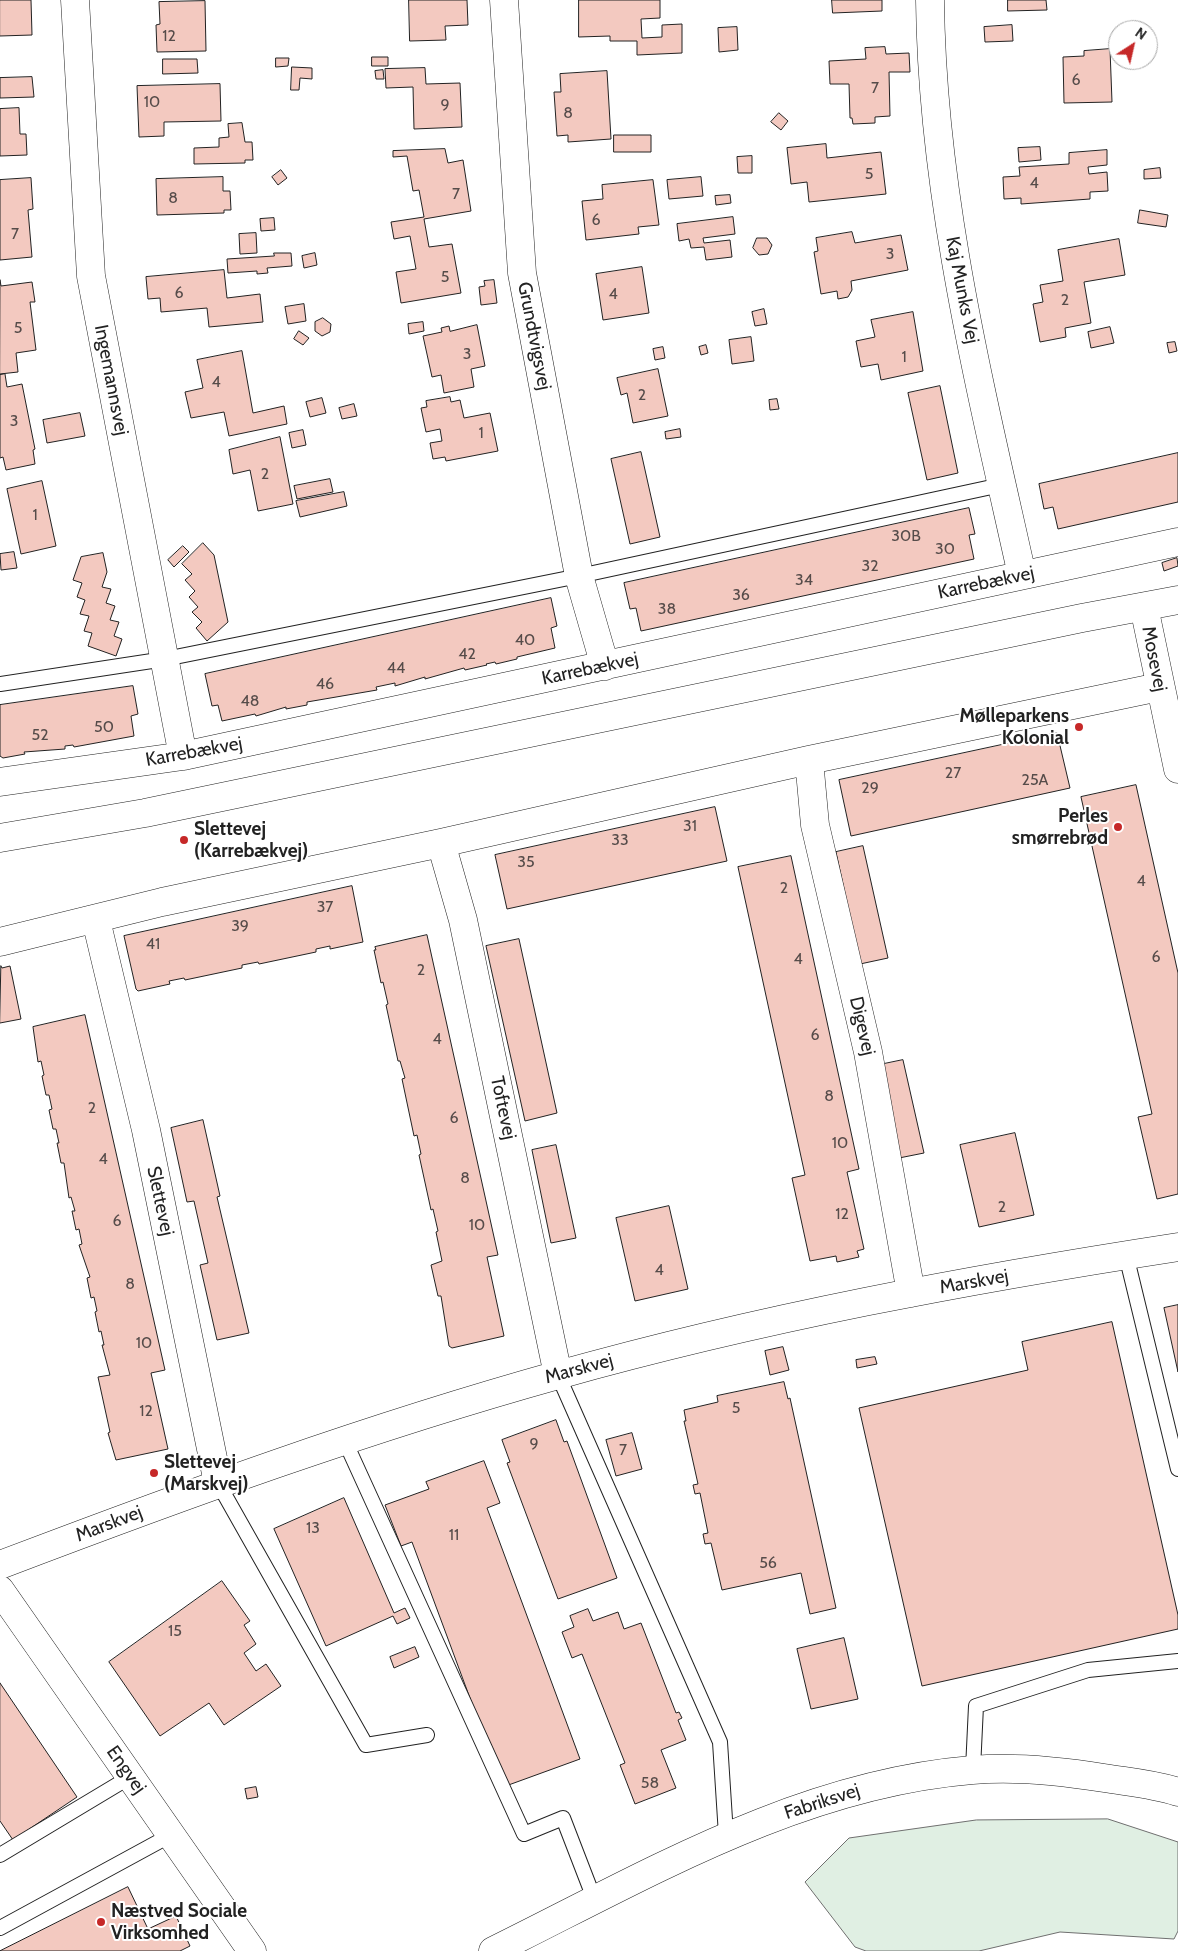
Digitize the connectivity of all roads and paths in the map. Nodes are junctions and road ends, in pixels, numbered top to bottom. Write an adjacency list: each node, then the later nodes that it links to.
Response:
1 (75, 0): 10 (street, Ingemannsvej)
2 (504, 0): 7 (street, Grundtvigsvej)
3 (930, 0): 4 (street, Kaj Munks Vej)
4 (1001, 485): 6 (street, Kaj Munks Vej); 7 (lane)
5 (1178, 542): 6 (street, Karrebækvej)
6 (1022, 575): 11 (street, Karrebækvej)
7 (579, 576): 10 (lane); 11 (street, Grundtvigsvej)
8 (1178, 600): 9 (street)
9 (1144, 607): 13 (street, Mosevej); 18 (street)
10 (164, 659): 12 (lane); 14 (street, Ingemannsvej)
11 (605, 666): 14 (street, Karrebækvej)
12 (0, 684)
13 (1159, 687): 15 (street); 16 (street, Mosevej)
14 (183, 756): 17 (street, Karrebækvej)
15 (809, 760): 19 (street); 24 (street, Digevej)
16 (1178, 769)
17 (0, 782)
18 (0, 838)
19 (441, 843): 20 (street); 25 (street, Toftevej)
20 (96, 920): 21 (street); 28 (street, Slettevej)
21 (0, 942)
22 (1178, 1247): 23 (street, Marskvej)
23 (1126, 1255): 24 (street, Marskvej); 27 (lane)
24 (911, 1293): 25 (street, Marskvej)
25 (558, 1375): 26 (street, Marskvej); 37 (lane)
26 (344, 1439): 28 (street, Marskvej); 39 (lane)
27 (1178, 1469)
28 (218, 1482): 29 (street, Marskvej); 32 (lane)
29 (0, 1565)
30 (0, 1590): 34 (street, Engvej)
31 (1178, 1661): 33 (lane)
32 (427, 1735)
33 (973, 1769): 35 (street, Fabriksvej); 37 (street, Fabriksvej)
34 (130, 1777): 36 (street, Engvej); 38 (lane)
35 (1178, 1792)
36 (171, 1835): 40 (lane); 41 (street, Engvej)
37 (726, 1835): 39 (street, Fabriksvej)
38 (0, 1855)
39 (595, 1901): 42 (street, Fabriksvej)
40 (0, 1928)
41 (252, 1951)
42 (493, 1951)

